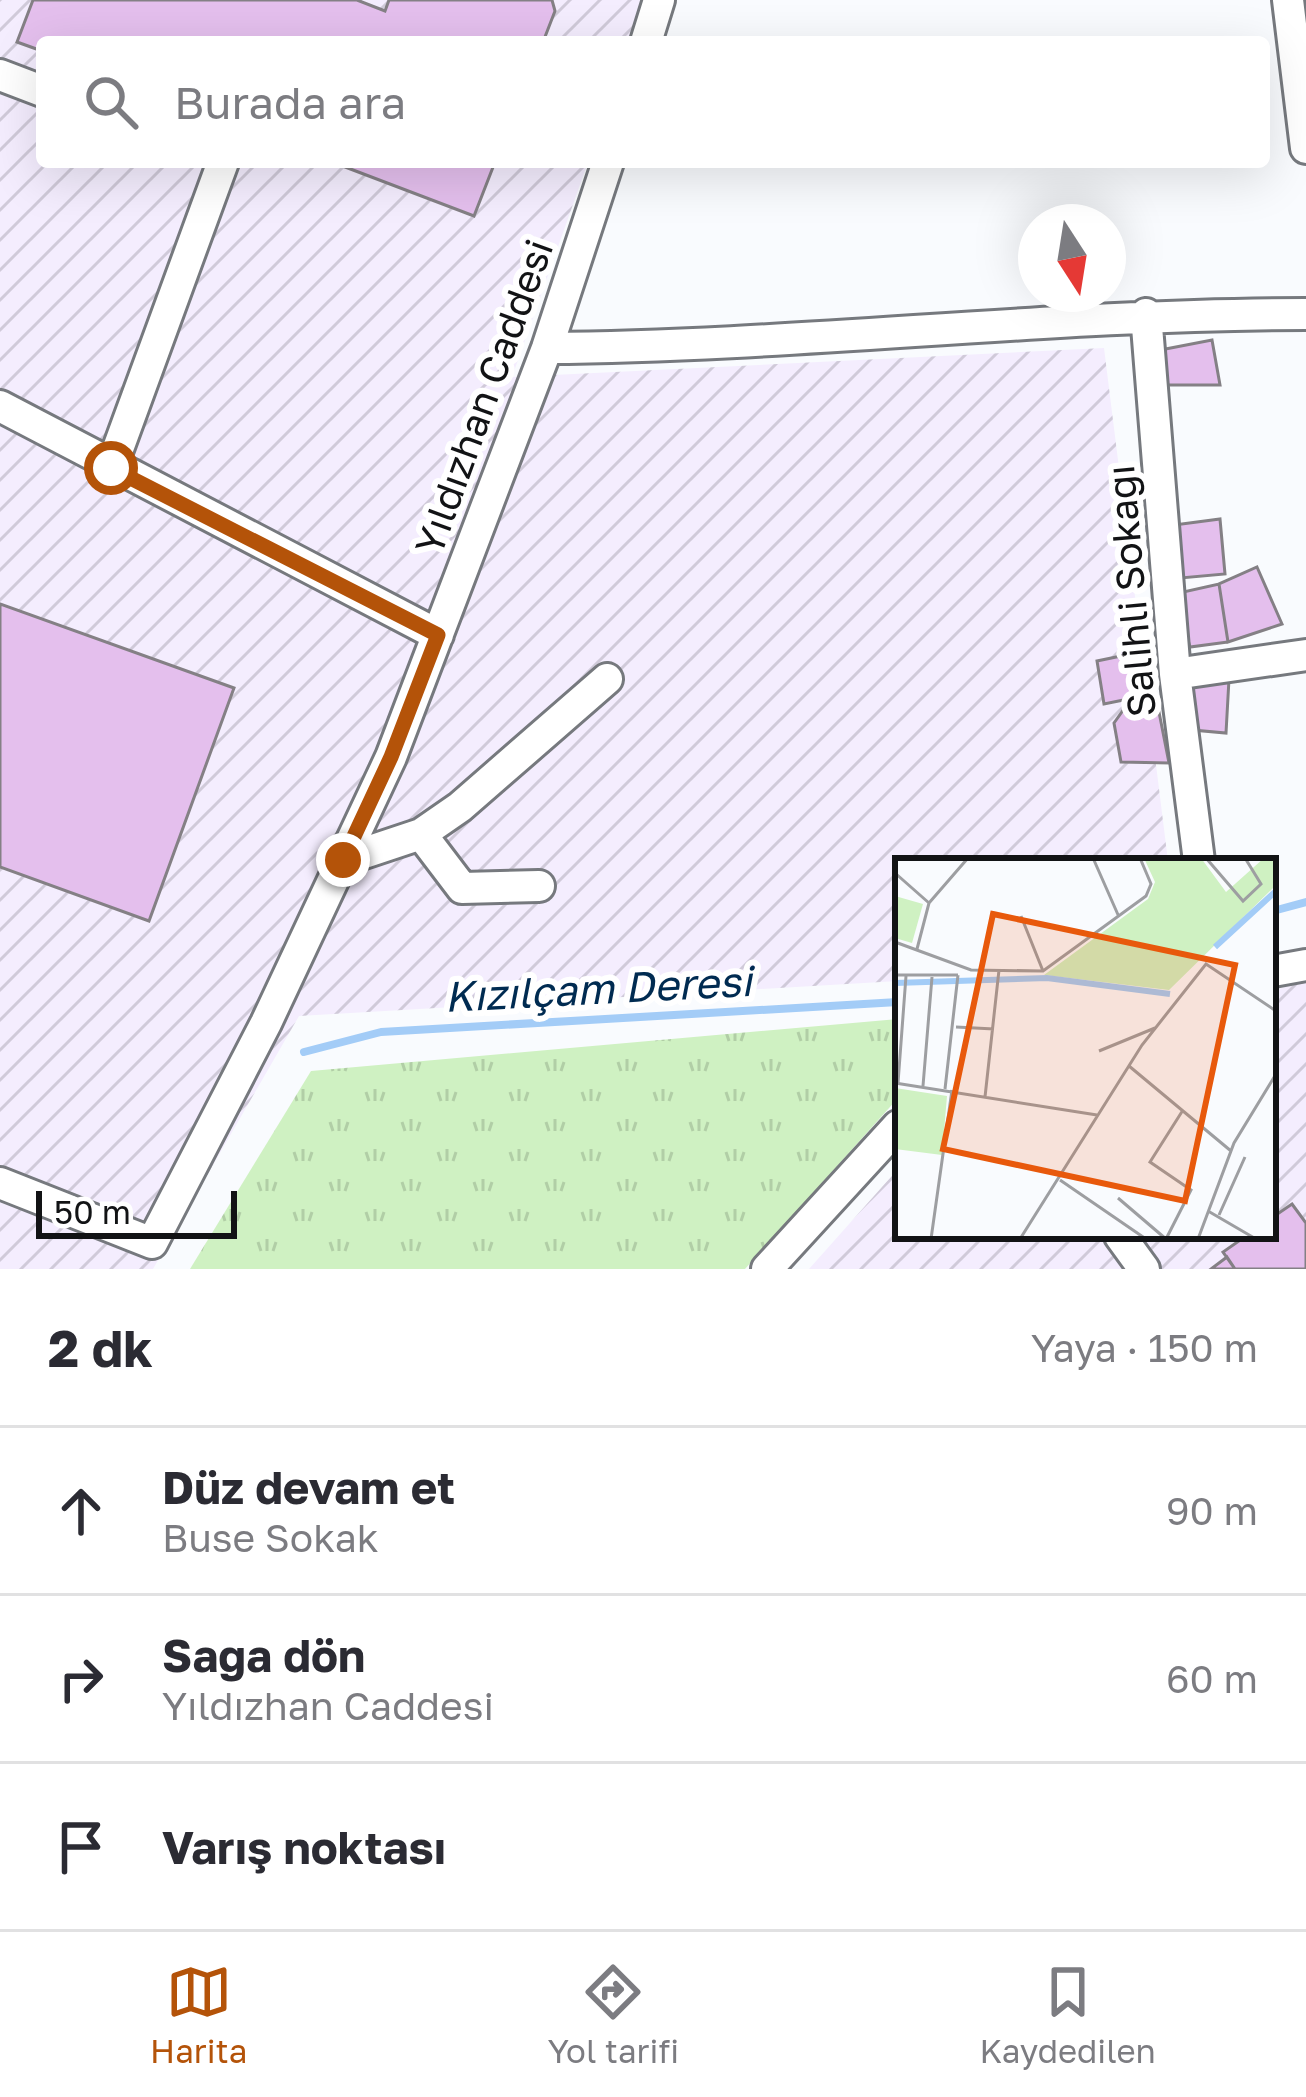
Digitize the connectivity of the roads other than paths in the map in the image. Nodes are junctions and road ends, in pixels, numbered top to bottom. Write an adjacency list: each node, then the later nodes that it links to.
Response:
1 (659, 0): 3 (street)
2 (1288, 0): 6 (street)
3 (648, 36)
4 (0, 75): 5 (street)
5 (36, 89)
6 (1306, 148)
7 (222, 168): 13 (street)
8 (606, 168): 11 (street, Yıldızhan Caddesi)
9 (1146, 314): 10 (street); 11 (street); 16 (street, Salihli Sokağı)
10 (1306, 314)
11 (547, 348): 14 (street, Yıldızhan Caddesi)
12 (0, 406): 13 (street)
13 (111, 468): 14 (street)
14 (438, 635): 20 (street, Yıldızhan Caddesi)
15 (1306, 655): 16 (street)
16 (1175, 674): 19 (street, Salihli Sokağı)
17 (607, 679): 18 (street)
18 (421, 834): 20 (street); 21 (street)
19 (1199, 858)
20 (343, 860): 25 (street, Yıldızhan Caddesi)
21 (539, 886)
22 (1306, 964): 23 (street)
23 (1276, 970)
24 (895, 1129): 27 (street)
25 (0, 1183)
26 (1122, 1239): 28 (street)
27 (766, 1269)
28 (1144, 1269)

